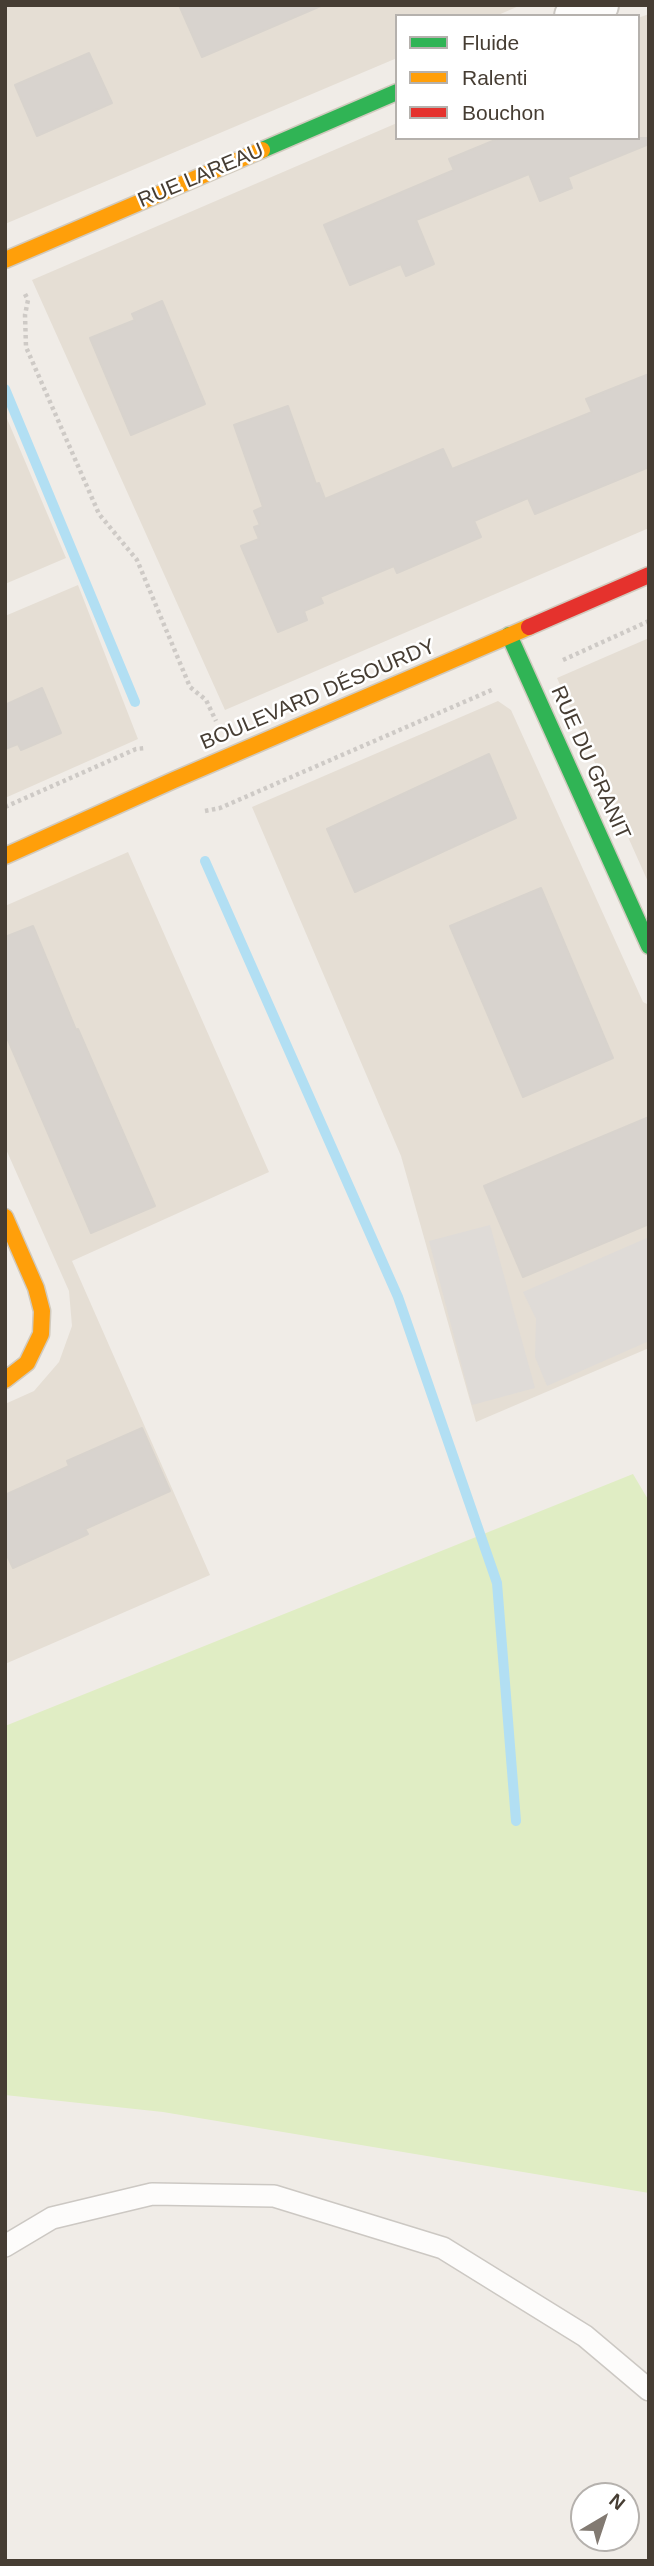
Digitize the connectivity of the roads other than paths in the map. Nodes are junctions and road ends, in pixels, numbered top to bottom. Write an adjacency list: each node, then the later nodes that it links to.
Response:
1 (599, 5): 2 (street)
2 (579, 14)
3 (395, 93): 4 (street, RUE LAREAU)
4 (5, 260)
5 (649, 575): 6 (street, BOULEVARD DÉSOURDY)
6 (509, 635): 7 (street, BOULEVARD DÉSOURDY); 8 (street, RUE DU GRANIT)
7 (5, 856)
8 (649, 946)
9 (5, 1217): 10 (street)
10 (5, 1380)
11 (5, 2246): 12 (lane)
12 (649, 2390)

